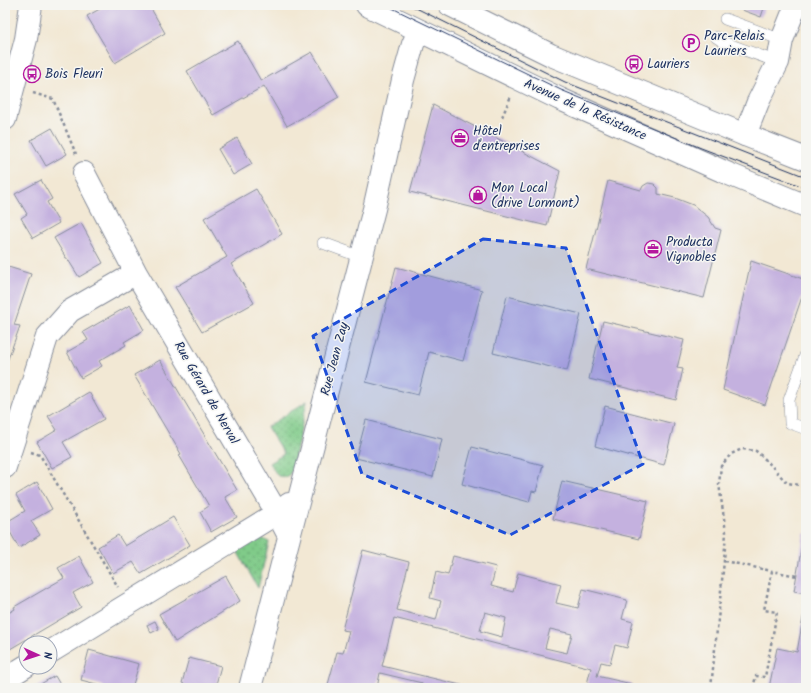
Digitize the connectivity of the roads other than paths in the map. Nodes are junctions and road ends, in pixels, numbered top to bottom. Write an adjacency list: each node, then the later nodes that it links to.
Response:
1 (31, 5): 10 (street)
2 (368, 5): 6 (street, Avenue de la Résistance)
3 (450, 5): 11 (street)
4 (796, 5): 8 (street)
5 (725, 19): 8 (lane)
6 (419, 31): 14 (street, Avenue de la Résistance); 16 (street, Rue Jean Zay)
7 (716, 37): 9 (lane)
8 (782, 40): 9 (street)
9 (778, 62): 11 (street)
10 (5, 119)
11 (745, 135): 12 (street)
12 (806, 159)
13 (84, 173): 17 (street, Rue Gérard de Nerval)
14 (806, 206)
15 (323, 242): 16 (lane)
16 (362, 257): 21 (street, Rue Jean Zay)
17 (136, 273): 20 (street); 22 (street, Rue Gérard de Nerval)
18 (806, 353): 19 (lane)
19 (806, 429)
20 (5, 467)
21 (299, 496): 22 (street); 23 (street, Rue Jean Zay)
22 (277, 513): 23 (street, Rue Gérard de Nerval); 24 (street)
23 (289, 536): 27 (street, Rue Jean Zay)
24 (58, 647)
25 (18, 671): 26 (street)
26 (5, 679)
27 (250, 688)

